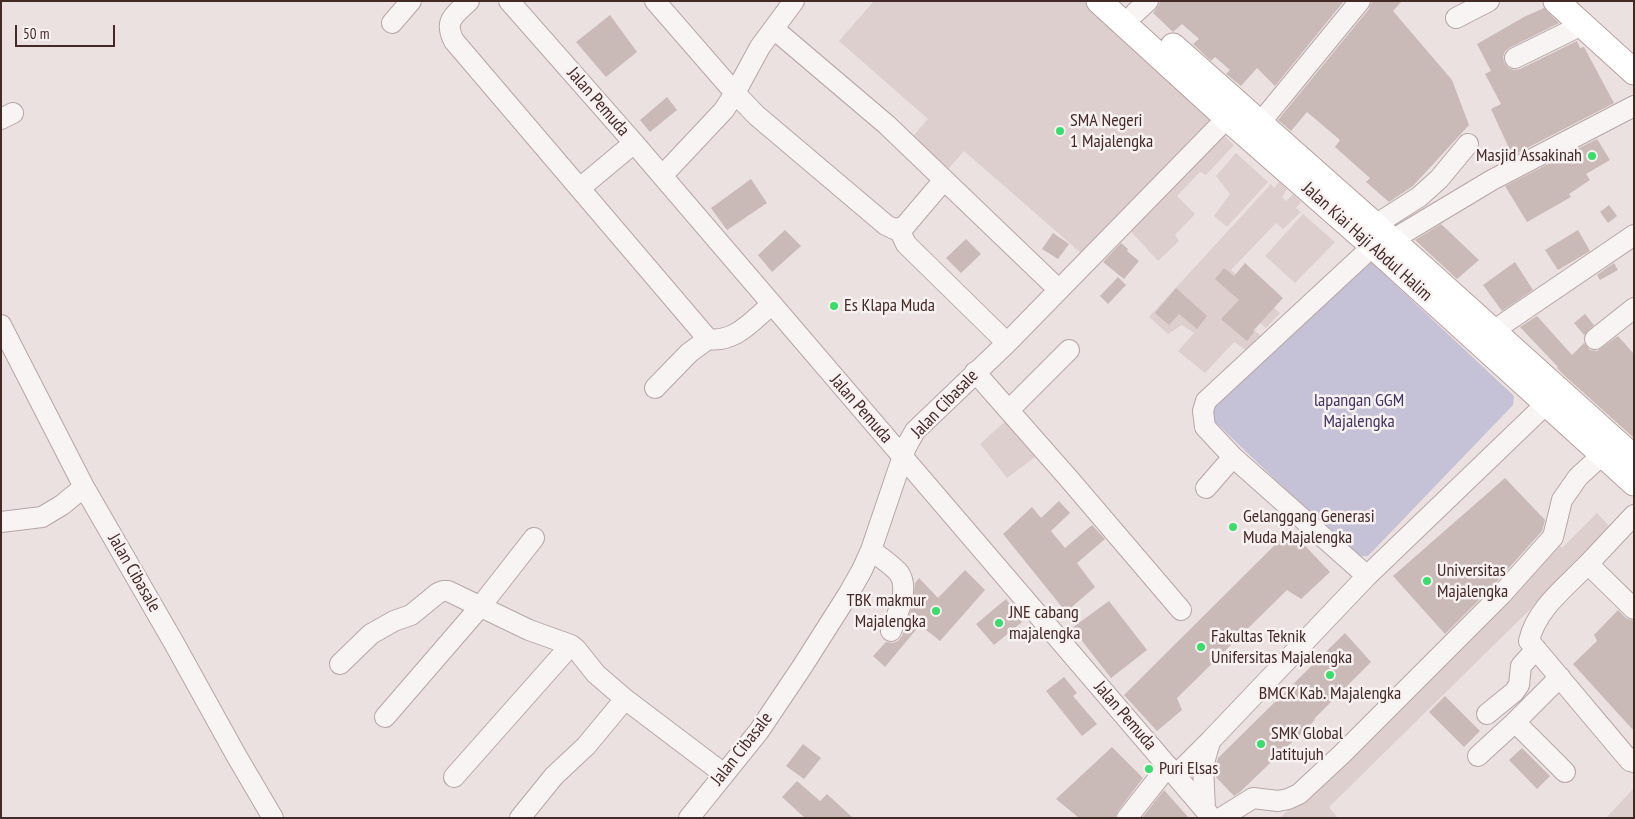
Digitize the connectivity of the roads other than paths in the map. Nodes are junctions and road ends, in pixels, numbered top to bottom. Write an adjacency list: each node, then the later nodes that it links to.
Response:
1 (469, 1): 25 (street)
2 (509, 1): 21 (street, Jalan Pemuda)
3 (655, 1): 17 (street)
4 (1098, 1): 19 (main road, Jalan Kiai Haji Abdul Halim)
5 (1360, 1): 20 (street)
6 (1490, 1): 11 (street)
7 (1556, 1): 13 (main road)
8 (407, 2): 12 (street)
9 (792, 2): 14 (street)
10 (1135, 5): 20 (main road, Jalan Kiai Haji Abdul Halim)
11 (1456, 18)
12 (392, 23)
13 (1582, 25): 15 (street); 16 (main road)
14 (774, 29): 17 (street); 24 (street)
15 (1515, 58)
16 (1634, 72)
17 (735, 93): 23 (street); 26 (street)
18 (1634, 106): 28 (street)
19 (1227, 118): 28 (main road, Jalan Kiai Haji Abdul Halim); 29 (street, Jalan Cibasale)
20 (1260, 123): 28 (main road, Jalan Kiai Haji Abdul Halim)
21 (634, 143): 23 (street, Jalan Pemuda); 25 (street)
22 (1468, 144): 28 (street)
23 (662, 176): 30 (street, Jalan Pemuda)
24 (944, 180): 26 (street); 29 (street)
25 (580, 188): 34 (street)
26 (899, 229): 36 (street)
27 (1634, 235): 33 (street)
28 (1380, 237): 33 (main road, Jalan Kiai Haji Abdul Halim); 40 (main road, Jalan Kiai Haji Abdul Halim); 43 (street)
29 (1058, 289): 36 (street, Jalan Cibasale)
30 (771, 304): 34 (street); 44 (street, Jalan Pemuda)
31 (1634, 308): 35 (street)
32 (1, 325): 47 (street, Jalan Cibasale)
33 (1493, 332): 45 (main road, Jalan Kiai Haji Abdul Halim)
34 (708, 339): 39 (street)
35 (1595, 339)
36 (1007, 343): 38 (street, Jalan Cibasale)
37 (1069, 350): 41 (street)
38 (975, 372): 41 (street); 44 (street, Jalan Cibasale)
39 (655, 388)
40 (1546, 404): 42 (main road, Jalan Kiai Haji Abdul Halim); 54 (street)
41 (1009, 410): 57 (street)
42 (1602, 456): 46 (main road, Jalan Kiai Haji Abdul Halim); 74 (street)
43 (1233, 457): 48 (street); 54 (street)
44 (903, 458): 52 (street, Jalan Cibasale); 70 (street, Jalan Pemuda)
45 (1634, 458)
46 (1634, 483)
47 (84, 487): 50 (street); 75 (street, Jalan Cibasale)
48 (1206, 488)
49 (1634, 515): 53 (street)
50 (1, 522)
51 (534, 538): 55 (street)
52 (871, 550): 58 (street); 72 (street, Jalan Cibasale)
53 (1588, 564): 56 (street); 60 (street)
54 (1367, 576): 67 (street)
55 (480, 607): 59 (street); 61 (street); 65 (street)
56 (1634, 609)
57 (1181, 610)
58 (891, 631)
59 (571, 645): 63 (street); 73 (street)
60 (1536, 649): 62 (street); 64 (street)
61 (340, 664)
62 (1560, 676): 66 (street); 69 (street)
63 (626, 699): 72 (street); 76 (street)
64 (1487, 714)
65 (385, 718)
66 (1515, 722): 68 (street); 71 (street)
67 (1211, 740): 70 (street); 74 (street)
68 (1478, 756)
69 (1634, 762)
70 (1172, 771): 74 (street, Jalan Pemuda); 78 (street)
71 (1566, 772)
72 (724, 774): 77 (street, Jalan Cibasale)
73 (454, 777)
74 (1213, 815)
75 (272, 818)
76 (520, 818)
77 (689, 818)
78 (1126, 818)

